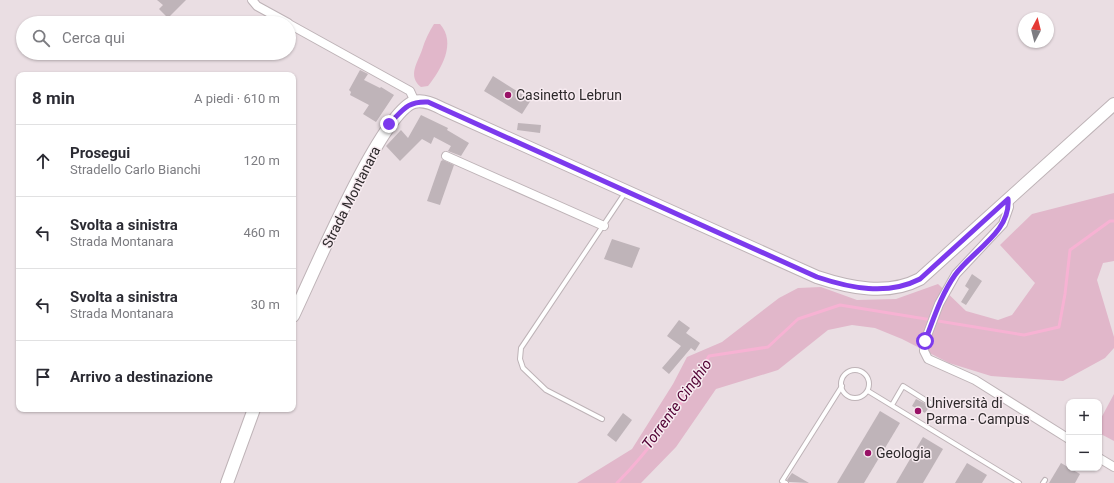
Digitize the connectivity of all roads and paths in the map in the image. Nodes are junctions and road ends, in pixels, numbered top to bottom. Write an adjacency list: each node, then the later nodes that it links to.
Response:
1 (252, 0): 2 (street)
2 (275, 16)
3 (296, 27): 4 (street)
4 (415, 102): 7 (main road); 10 (main road, Strada Montanara)
5 (1114, 104): 8 (main road)
6 (446, 156): 9 (street)
7 (626, 191): 8 (main road); 9 (lane)
8 (1008, 199): 17 (street)
9 (604, 226): 16 (lane)
10 (296, 310)
11 (842, 386): 12 (lane); 12 (lane); 21 (lane)
12 (868, 391): 14 (lane)
13 (930, 402): 14 (lane)
14 (892, 405): 22 (lane)
15 (253, 412): 20 (main road)
16 (602, 419)
17 (1066, 437)
18 (1102, 460): 19 (street)
19 (1114, 467)
20 (227, 483)
21 (786, 483)
22 (1019, 483)

